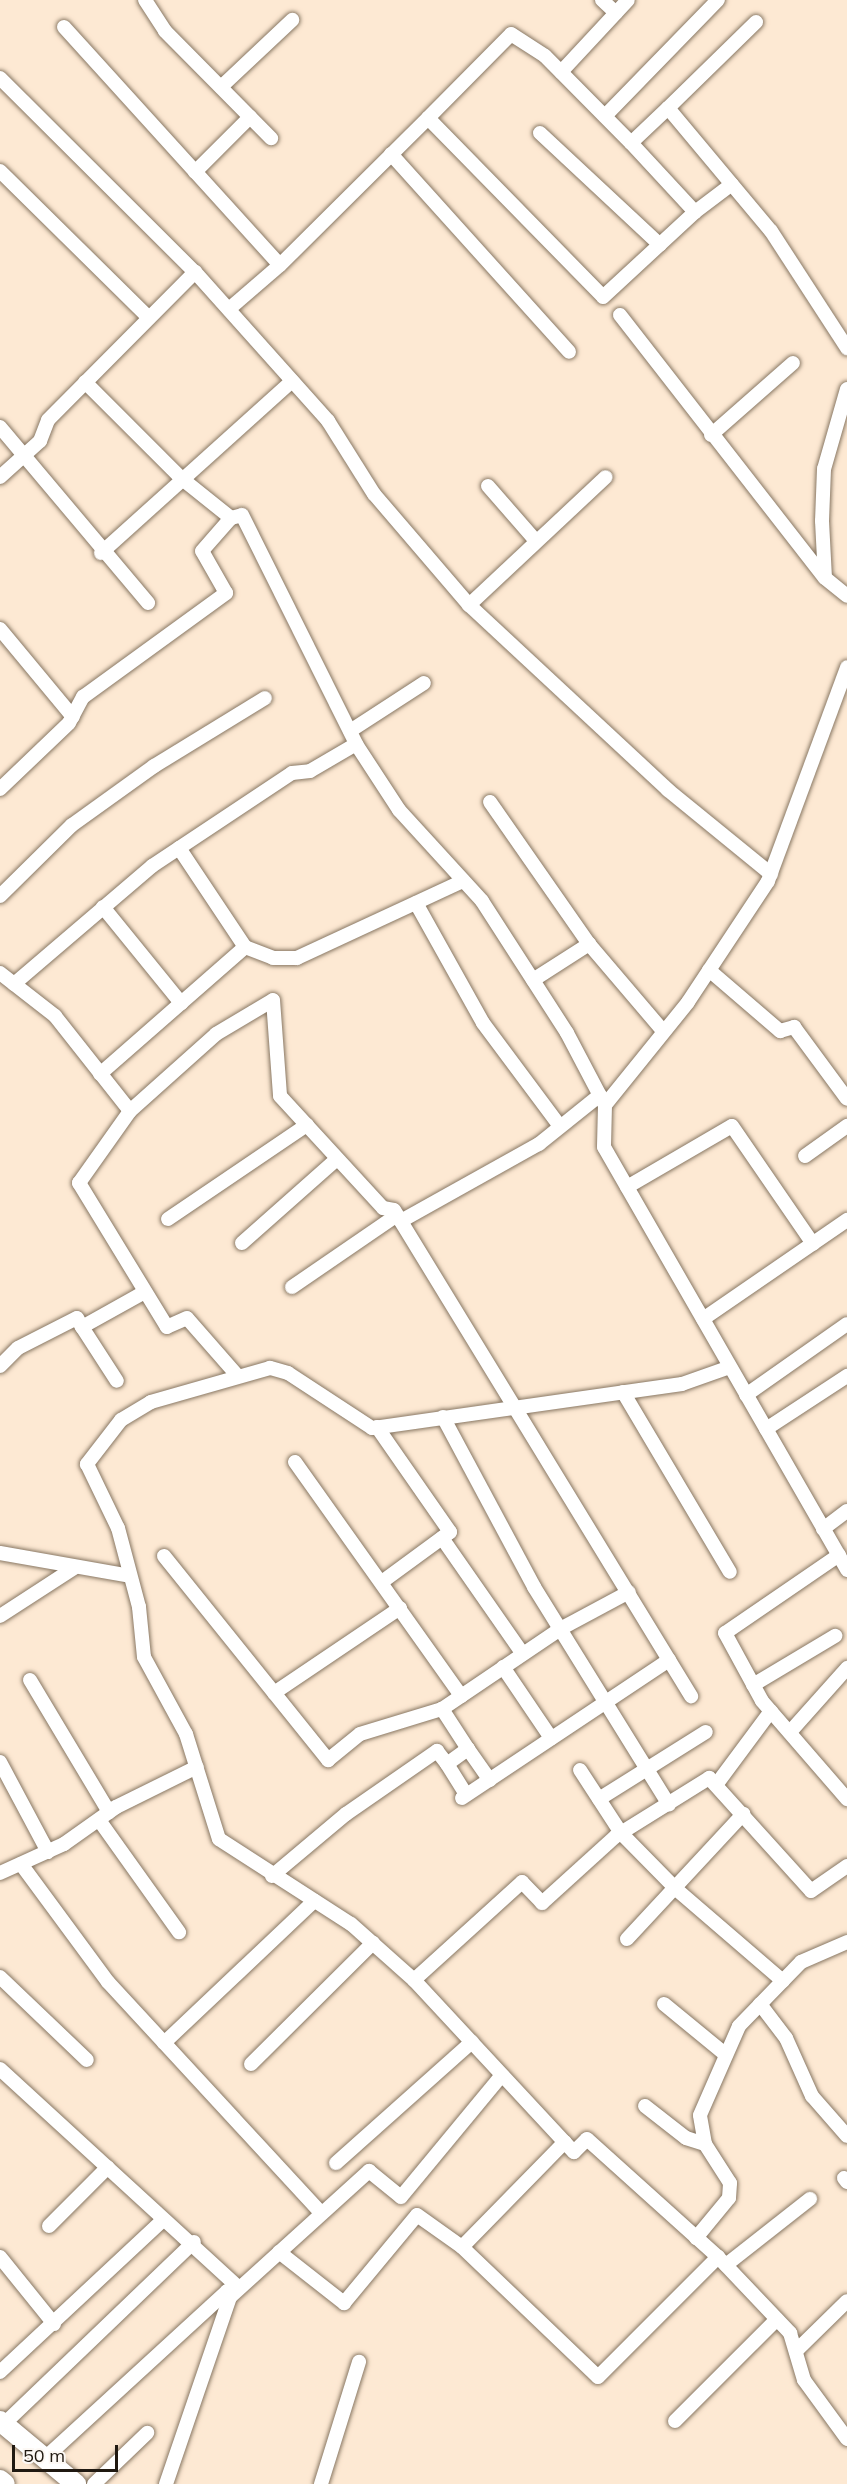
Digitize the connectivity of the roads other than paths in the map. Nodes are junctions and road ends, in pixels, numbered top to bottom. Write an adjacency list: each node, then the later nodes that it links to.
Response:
1 (145, 0): 11 (street)
2 (602, 0): 5 (street)
3 (627, 0): 5 (street)
4 (718, 0): 13 (street)
5 (616, 13): 9 (street)
6 (292, 20): 11 (street)
7 (756, 22): 12 (street)
8 (64, 27): 21 (street)
9 (561, 72): 13 (street); 15 (street)
10 (0, 78): 26 (street)
11 (221, 87): 14 (street)
12 (668, 108): 18 (street); 22 (street)
13 (604, 116): 18 (street)
14 (250, 117): 17 (street); 21 (street)
15 (428, 118): 19 (street); 24 (street)
16 (540, 133): 24 (street)
17 (271, 138)
18 (631, 143): 23 (street)
19 (392, 154): 25 (street); 31 (street)
20 (0, 171): 29 (street)
21 (195, 172): 25 (street)
22 (732, 184): 23 (street); 30 (street)
23 (695, 212): 24 (street)
24 (660, 245)
25 (280, 265): 27 (street)
26 (195, 272): 27 (street); 29 (street)
27 (229, 309): 33 (street)
28 (620, 315): 37 (street)
29 (149, 318): 34 (street)
30 (847, 348)
31 (569, 352)
32 (793, 363): 37 (street)
33 (292, 381): 41 (street); 49 (street)
34 (85, 382): 38 (street); 41 (street)
35 (847, 389): 46 (street)
36 (0, 427): 38 (street)
37 (711, 435): 46 (street)
38 (22, 458): 39 (street); 45 (street)
39 (0, 477)
40 (606, 477): 44 (street)
41 (182, 478): 43 (street); 45 (street)
42 (488, 486): 44 (street)
43 (231, 518): 54 (street); 55 (street)
44 (536, 541): 49 (street)
45 (101, 553): 48 (street)
46 (825, 578): 47 (street)
47 (847, 596)
48 (148, 603)
49 (469, 605): 59 (street)
50 (0, 628): 54 (street)
51 (847, 667): 59 (street)
52 (424, 683): 55 (street)
53 (266, 698): 61 (street)
54 (73, 717): 56 (street)
55 (353, 737): 58 (street); 60 (street)
56 (0, 789)
57 (490, 802): 64 (street)
58 (179, 848): 63 (street); 65 (street)
59 (771, 874): 66 (street)
60 (464, 881): 62 (street); 68 (street)
61 (0, 896)
62 (416, 903): 65 (street); 77 (street)
63 (103, 907): 69 (street); 70 (street)
64 (589, 944): 68 (street); 71 (street)
65 (245, 947): 70 (street)
66 (709, 970): 71 (street); 73 (street)
67 (0, 973): 69 (street)
68 (533, 980): 74 (street)
69 (14, 984): 72 (street)
70 (181, 1004): 72 (street)
71 (663, 1031): 74 (street)
72 (100, 1074): 75 (street)
73 (847, 1099)
74 (602, 1100): 77 (street); 81 (street)
75 (130, 1111): 76 (street); 88 (street)
76 (307, 1125): 80 (street); 83 (street)
77 (559, 1125): 82 (street)
78 (847, 1126): 79 (street)
79 (805, 1156)
80 (337, 1159): 82 (street); 85 (street)
81 (627, 1187): 86 (street); 89 (street)
82 (399, 1218): 87 (street); 99 (street)
83 (168, 1219)
84 (847, 1220): 86 (street)
85 (242, 1243)
86 (813, 1244): 89 (street)
87 (292, 1287)
88 (143, 1293): 91 (street); 94 (street)
89 (703, 1319): 93 (street)
90 (847, 1324): 98 (street)
91 (82, 1326): 92 (street); 96 (street)
92 (0, 1366)
93 (730, 1367): 97 (street); 98 (street)
94 (236, 1374): 101 (street); 113 (street)
95 (847, 1376): 102 (street)
96 (117, 1381)
97 (623, 1392): 99 (street); 112 (street)
98 (746, 1395): 102 (street)
99 (518, 1406): 100 (street); 115 (street)
100 (443, 1417): 101 (street); 118 (street)
101 (376, 1427): 106 (street)
102 (766, 1428): 105 (street)
103 (295, 1462): 114 (street)
104 (847, 1511): 105 (street)
105 (823, 1529): 108 (street)
106 (442, 1538): 114 (street); 120 (street)
107 (0, 1553): 110 (street)
108 (838, 1555): 111 (street); 125 (street)
109 (164, 1556): 126 (street)
110 (74, 1568): 113 (street); 117 (street)
111 (847, 1570)
112 (730, 1572)
113 (130, 1576): 138 (street)
114 (382, 1582): 116 (street)
115 (629, 1592): 118 (street); 121 (street)
116 (400, 1608): 126 (street); 127 (street)
117 (0, 1616)
118 (560, 1629): 120 (street); 129 (street)
119 (835, 1636): 125 (street)
120 (523, 1654): 122 (street)
121 (669, 1659): 128 (street); 129 (street)
122 (503, 1667): 127 (street); 134 (street)
123 (847, 1668): 132 (street)
124 (30, 1680): 147 (street)
125 (753, 1685): 131 (street)
126 (274, 1694): 130 (street)
127 (461, 1696): 130 (street)
128 (691, 1696)
129 (605, 1702): 134 (street); 139 (street)
130 (442, 1709): 135 (street)
131 (771, 1711): 132 (street); 142 (street)
132 (790, 1731): 144 (street)
133 (706, 1732): 139 (street)
134 (551, 1738): 141 (street)
135 (468, 1749): 137 (street); 141 (street)
136 (0, 1762): 149 (street)
137 (447, 1764): 141 (street); 153 (street)
138 (197, 1767): 147 (street); 153 (street)
139 (647, 1769): 143 (street); 145 (street)
140 (580, 1770): 143 (street)
141 (490, 1780)
142 (716, 1785): 145 (street); 146 (street)
143 (599, 1799): 148 (street)
144 (847, 1799)
145 (669, 1805): 148 (street)
146 (743, 1815): 151 (street); 154 (street)
147 (104, 1816): 149 (street); 156 (street)
148 (621, 1833): 154 (street); 161 (street)
149 (48, 1852): 150 (street)
150 (21, 1864): 152 (street); 165 (street)
151 (847, 1866)
152 (0, 1873)
153 (272, 1876): 155 (street)
154 (676, 1889): 157 (street); 162 (street)
155 (314, 1901): 159 (street); 165 (street)
156 (179, 1932)
157 (627, 1939)
158 (847, 1942): 162 (street)
159 (373, 1943): 161 (street); 169 (street)
160 (0, 1977): 168 (street)
161 (414, 1980): 166 (street)
162 (783, 1981): 164 (street)
163 (664, 2004): 167 (street)
164 (760, 2004): 167 (street); 173 (street)
165 (164, 2043): 179 (street)
166 (472, 2043): 171 (street); 176 (street)
167 (726, 2055): 175 (street)
168 (87, 2060)
169 (251, 2064)
170 (0, 2069): 177 (street)
171 (502, 2075): 174 (street); 179 (street)
172 (645, 2106): 175 (street)
173 (847, 2136)
174 (565, 2142): 182 (street); 184 (street)
175 (705, 2144): 182 (street)
176 (336, 2163)
177 (108, 2167): 180 (street); 181 (street)
178 (810, 2199): 187 (street)
179 (321, 2213): 185 (street)
180 (163, 2220): 183 (street); 191 (street)
181 (49, 2226)
182 (696, 2238): 187 (street)
183 (194, 2242): 188 (street); 196 (street)
184 (462, 2247): 185 (street); 187 (street)
185 (279, 2252): 188 (street)
186 (0, 2257): 191 (street)
187 (722, 2261): 190 (street)
188 (237, 2291): 199 (street); 204 (street)
189 (847, 2301): 192 (street)
190 (777, 2319): 192 (street); 195 (street)
191 (54, 2324): 194 (street)
192 (796, 2351): 198 (street)
193 (359, 2362): 205 (street)
194 (0, 2372)
195 (675, 2421)
196 (2, 2422): 199 (street)
197 (147, 2433): 203 (street)
198 (847, 2439)
199 (45, 2458): 202 (street)
200 (0, 2480): 201 (street)
201 (4, 2484)
202 (76, 2484)
203 (94, 2484)
204 (166, 2484)
205 (321, 2484)

